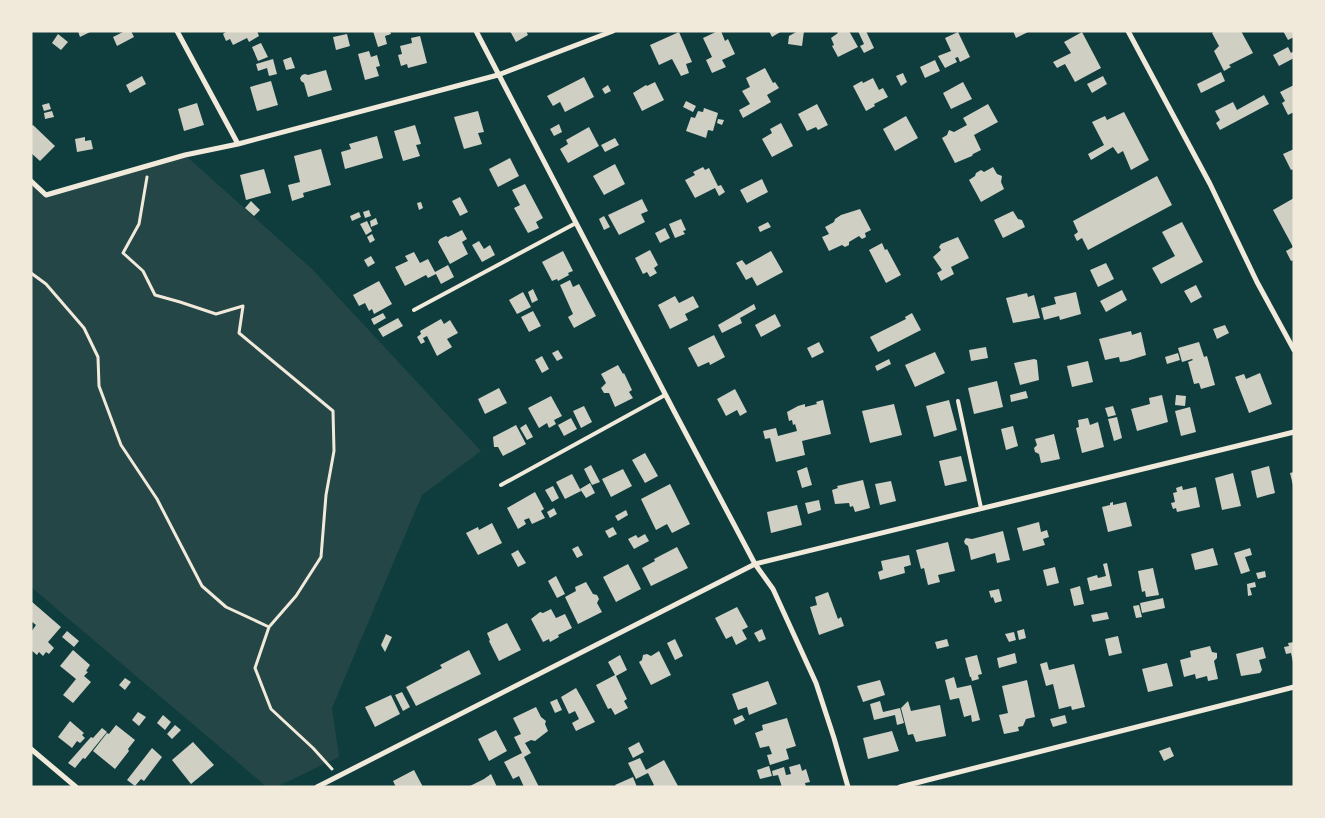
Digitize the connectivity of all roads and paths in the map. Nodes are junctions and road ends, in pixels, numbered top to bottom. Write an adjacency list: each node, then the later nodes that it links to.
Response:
1 (176, 31): 6 (street)
2 (476, 31): 5 (street)
3 (613, 31): 5 (street)
4 (1128, 31): 12 (street)
5 (498, 74): 6 (street); 9 (street)
6 (238, 144): 7 (street)
7 (149, 166): 8 (street); 19 (path)
8 (31, 182)
9 (576, 223): 11 (lane); 13 (street)
10 (31, 273): 19 (path)
11 (414, 310)
12 (1294, 350)
13 (665, 395): 16 (lane); 18 (street)
14 (958, 401): 17 (lane)
15 (1294, 432): 17 (street)
16 (501, 484)
17 (981, 508): 18 (street)
18 (755, 564): 22 (street); 25 (street)
19 (269, 627): 22 (path)
20 (1294, 687): 26 (street)
21 (31, 748): 23 (street)
22 (338, 776): 24 (street)
23 (76, 787)
24 (317, 787)
25 (848, 787)
26 (900, 787)

